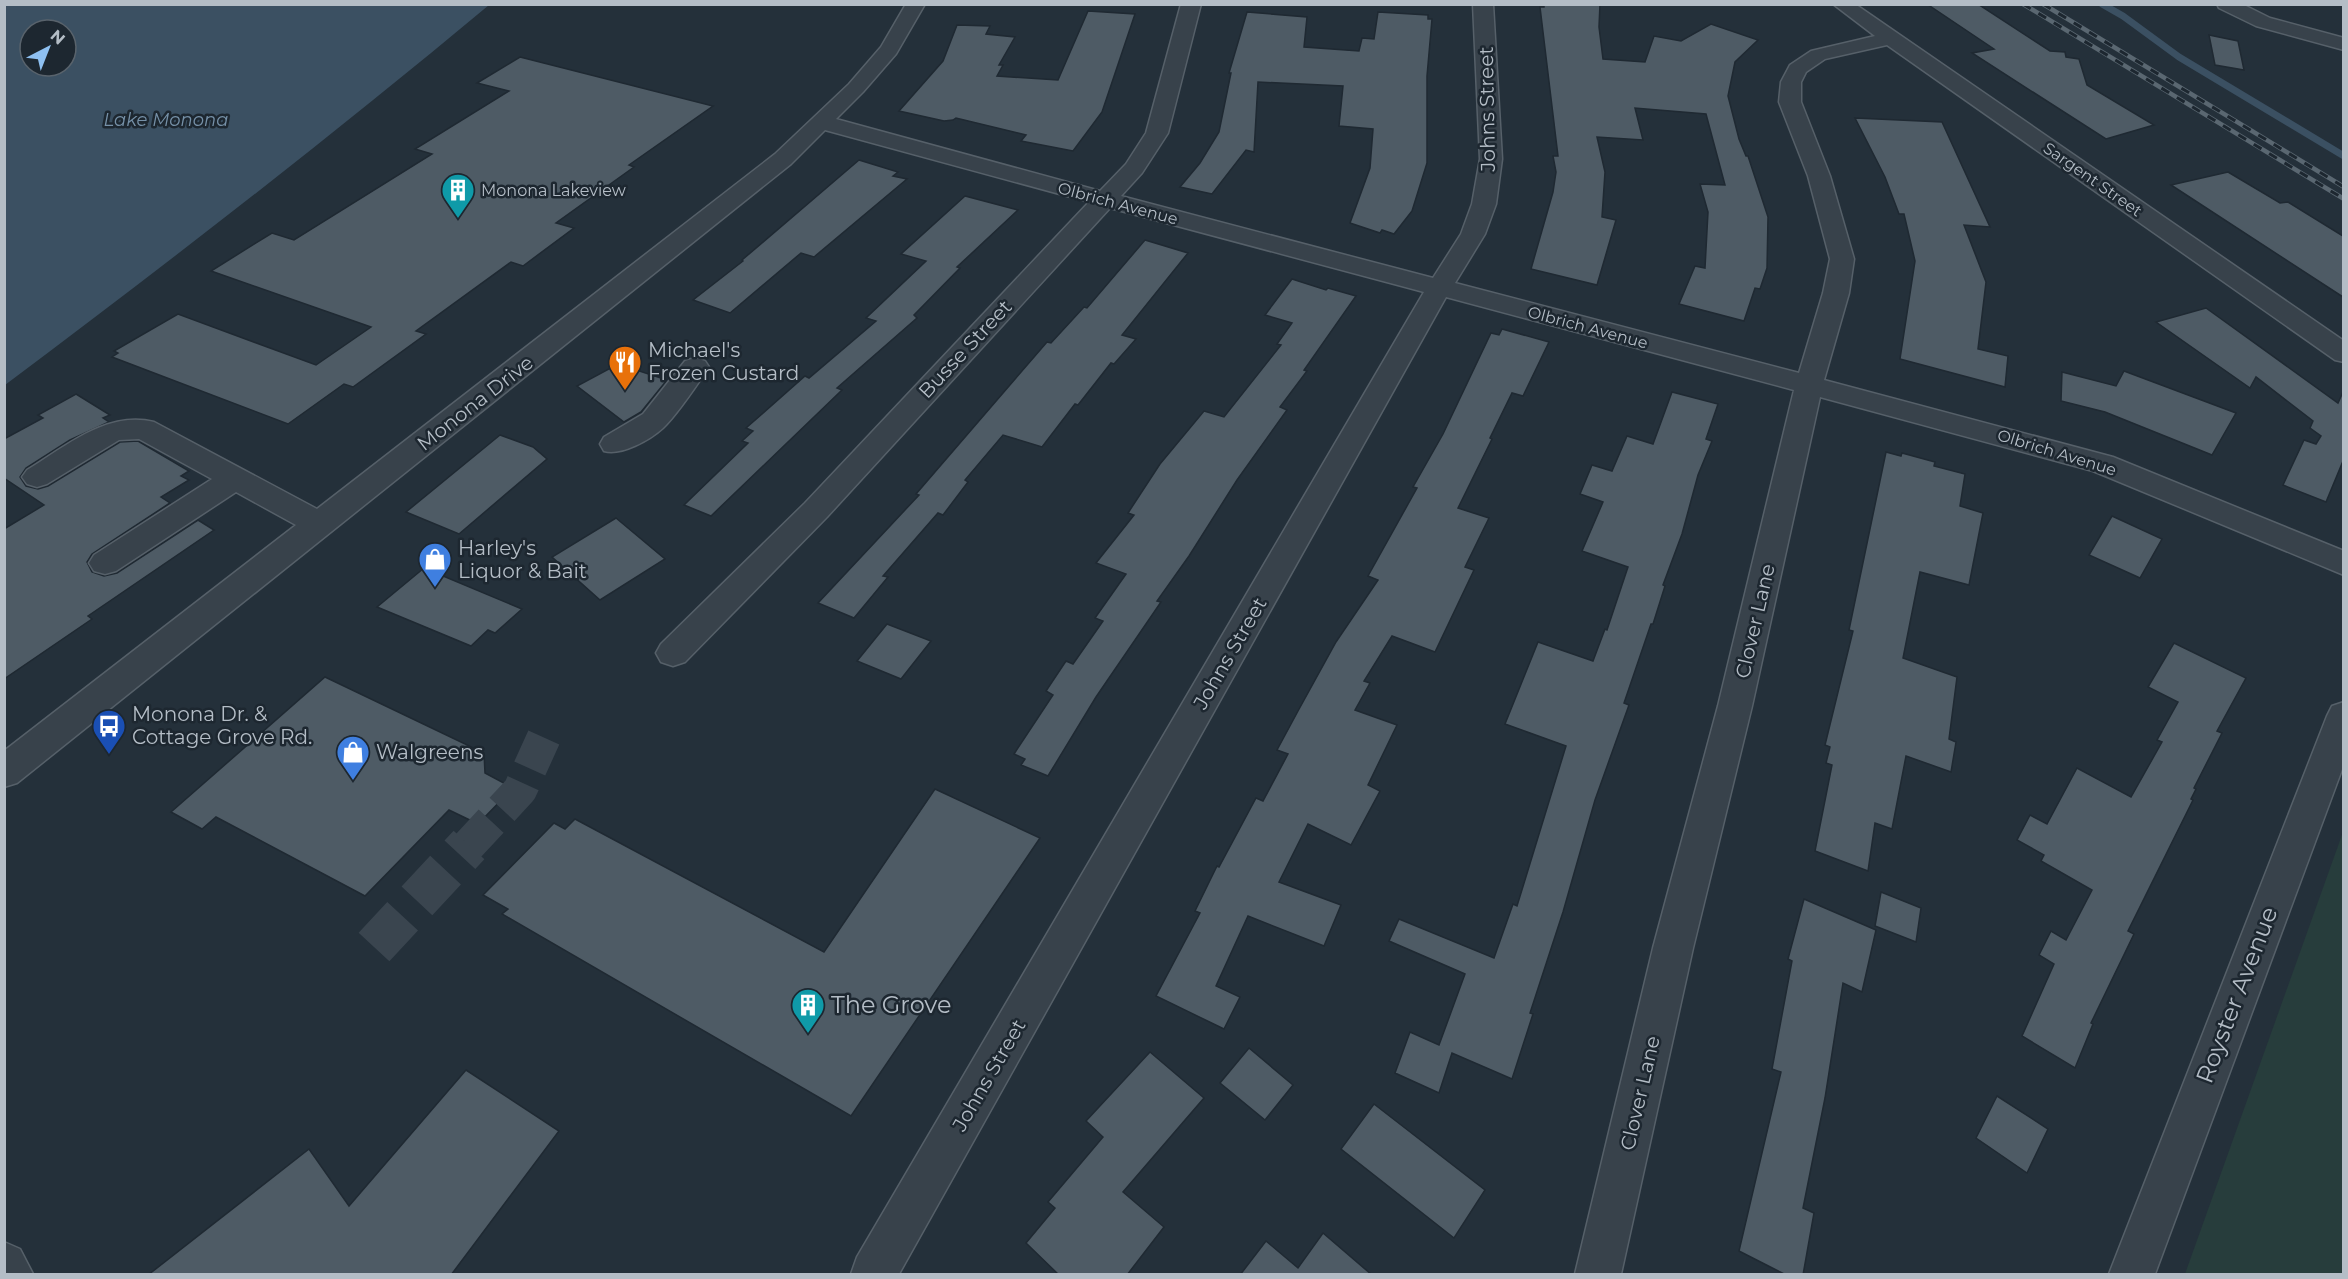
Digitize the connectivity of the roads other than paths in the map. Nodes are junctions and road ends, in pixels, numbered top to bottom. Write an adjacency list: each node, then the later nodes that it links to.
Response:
1 (916, 4): 8 (street, Monona Drive)
2 (1191, 4): 9 (street, Busse Street)
3 (1483, 4): 10 (street, Johns Street)
4 (1842, 4): 6 (street, Sargent Street)
5 (2226, 4): 7 (street)
6 (1891, 38): 11 (street, Sargent Street); 13 (street, Clover Lane)
7 (2343, 44)
8 (821, 122): 9 (street, Olbrich Avenue); 17 (street, Monona Drive)
9 (1104, 199): 10 (street, Olbrich Avenue); 20 (street, Busse Street)
10 (1439, 288): 13 (street, Olbrich Avenue); 25 (street, Johns Street)
11 (2343, 354)
12 (695, 367): 14 (street)
13 (1809, 385): 19 (street, Olbrich Avenue); 26 (street, Clover Lane)
14 (614, 444)
15 (37, 477): 16 (street)
16 (235, 478): 17 (street); 18 (street)
17 (319, 524): 22 (street, Monona Drive)
18 (105, 562)
19 (2343, 564)
20 (673, 653)
21 (2343, 716): 27 (street, Royster Avenue)
22 (9, 766)
23 (4, 1265): 24 (street)
24 (10, 1275)
25 (874, 1275)
26 (1598, 1275)
27 (2132, 1275)

